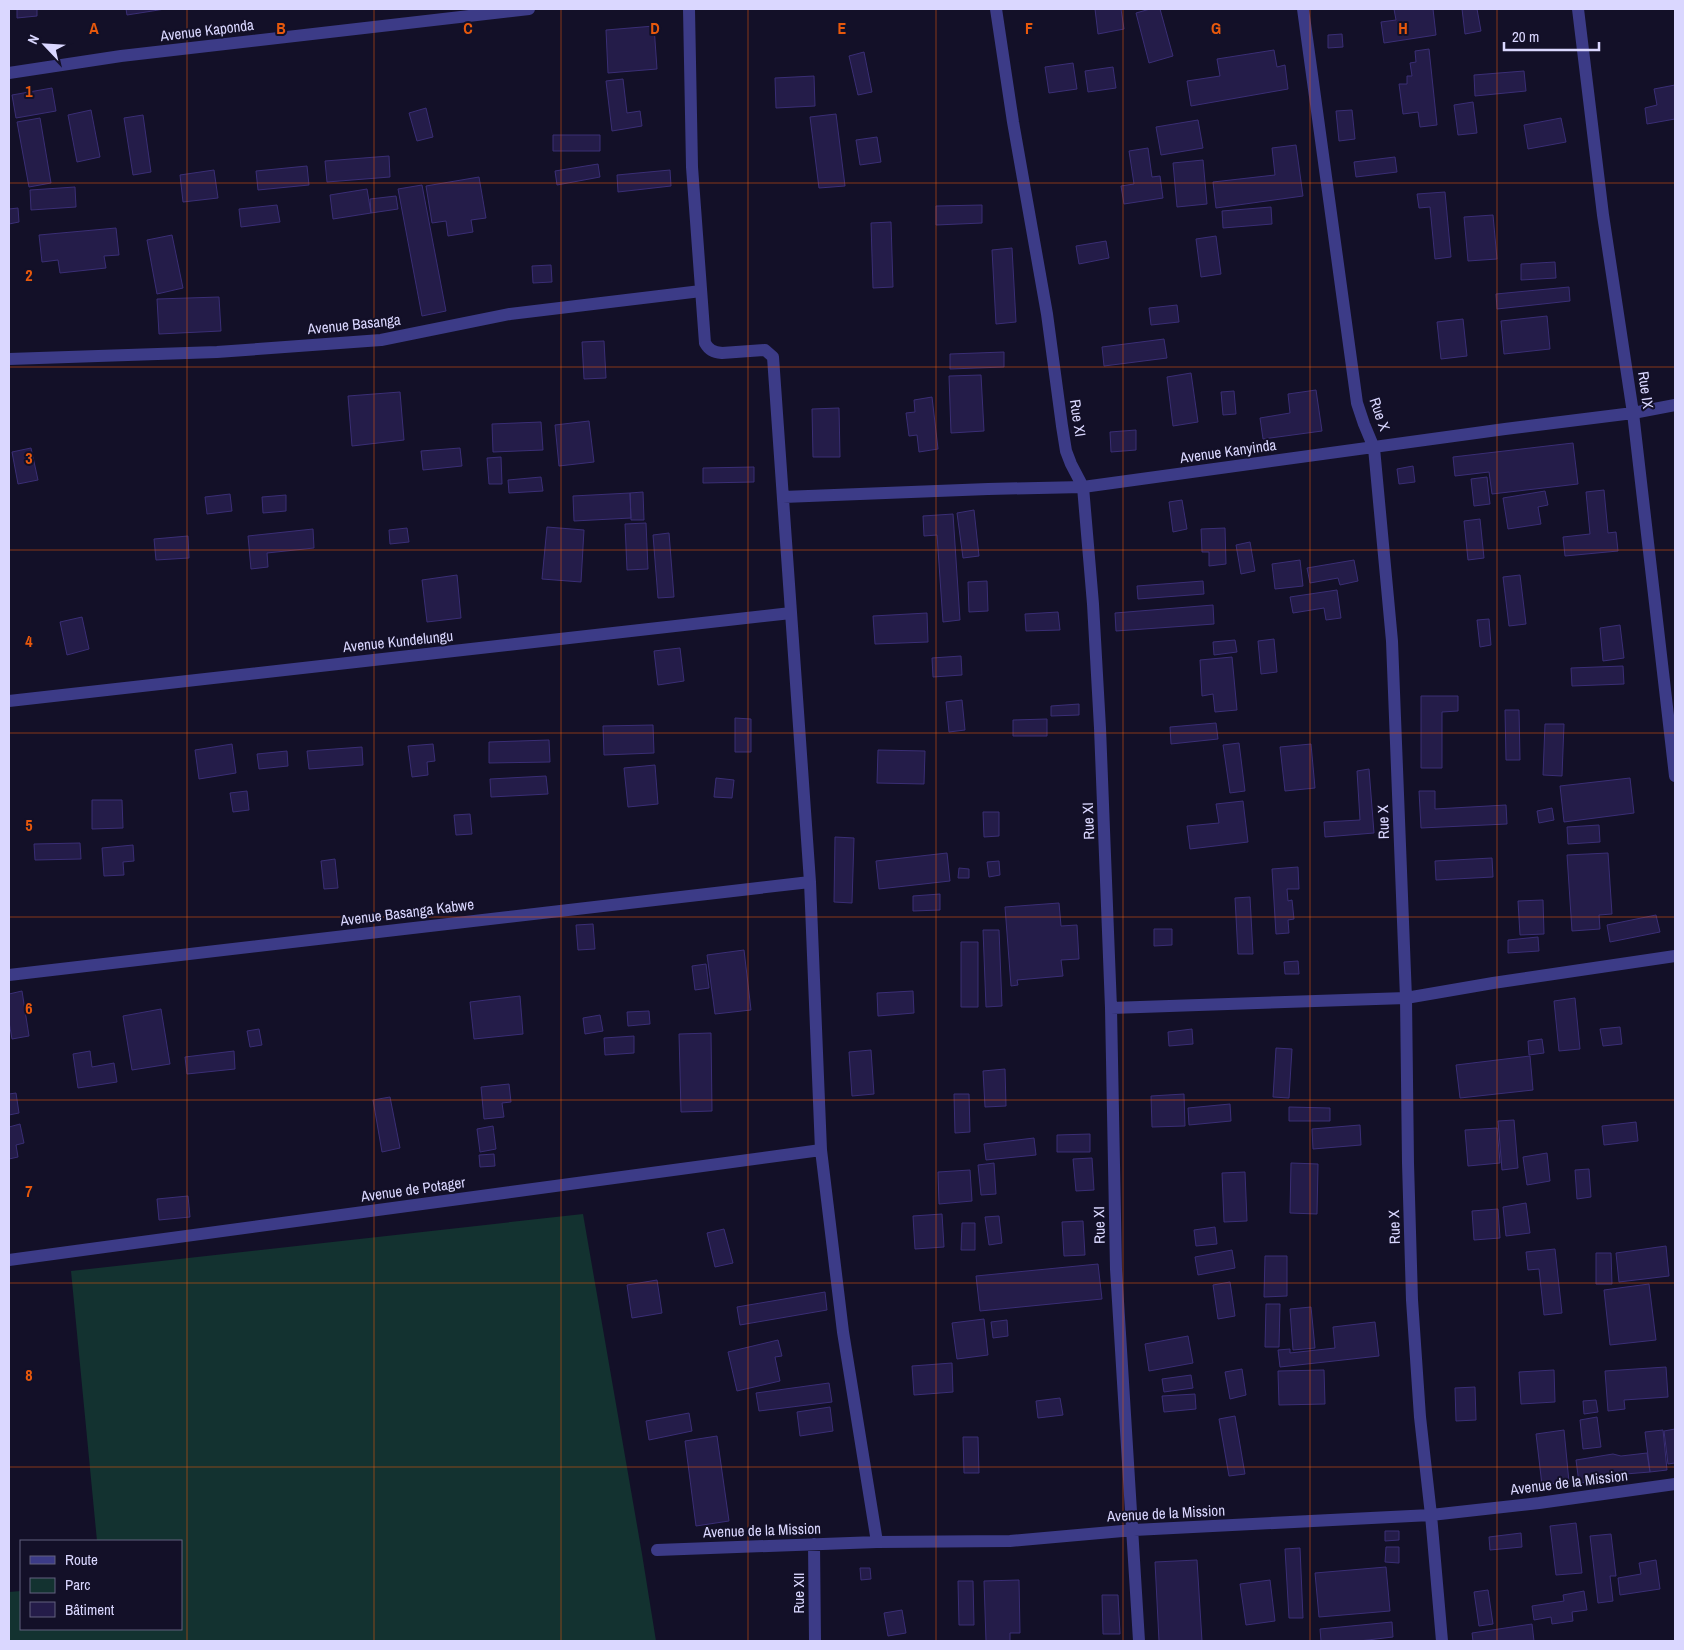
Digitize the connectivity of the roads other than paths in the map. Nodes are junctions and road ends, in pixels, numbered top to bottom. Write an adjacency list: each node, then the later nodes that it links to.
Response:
1 (529, 9): 6 (street, Avenue Kaponda)
2 (689, 9): 7 (street)
3 (996, 9): 12 (street, Rue XI)
4 (1303, 9): 11 (street, Rue X)
5 (1578, 9): 10 (street, Rue IX)
6 (9, 73)
7 (701, 291): 8 (street, Avenue Basanga); 13 (street)
8 (9, 359)
9 (1675, 405): 10 (street, Avenue Kanyinda)
10 (1633, 413): 11 (street, Avenue Kanyinda); 16 (street, Rue IX)
11 (1374, 448): 12 (street, Avenue Kanyinda); 20 (street, Rue X)
12 (1083, 487): 13 (street, Avenue Kanyinda); 21 (street, Rue XI)
13 (783, 497): 14 (street)
14 (791, 613): 15 (street, Avenue Kundelungu); 17 (street)
15 (9, 702)
16 (1675, 776)
17 (810, 882): 19 (street, Avenue Basanga Kabwe); 22 (street)
18 (1675, 956): 20 (street)
19 (9, 975)
20 (1406, 998): 21 (street); 25 (street, Rue X)
21 (1111, 1008): 26 (street, Rue XI)
22 (821, 1150): 23 (street, Avenue de Potager); 27 (street)
23 (9, 1260)
24 (1675, 1484): 25 (street, Avenue de la Mission)
25 (1431, 1515): 26 (street, Avenue de la Mission); 32 (street, Rue X)
26 (1134, 1530): 27 (street, Avenue de la Mission); 31 (street, Rue XI)
27 (877, 1542): 28 (street, Avenue de la Mission)
28 (814, 1544): 29 (street, Avenue de la Mission); 30 (street, Rue XII)
29 (657, 1550)
30 (815, 1641)
31 (1139, 1641)
32 (1442, 1641)

